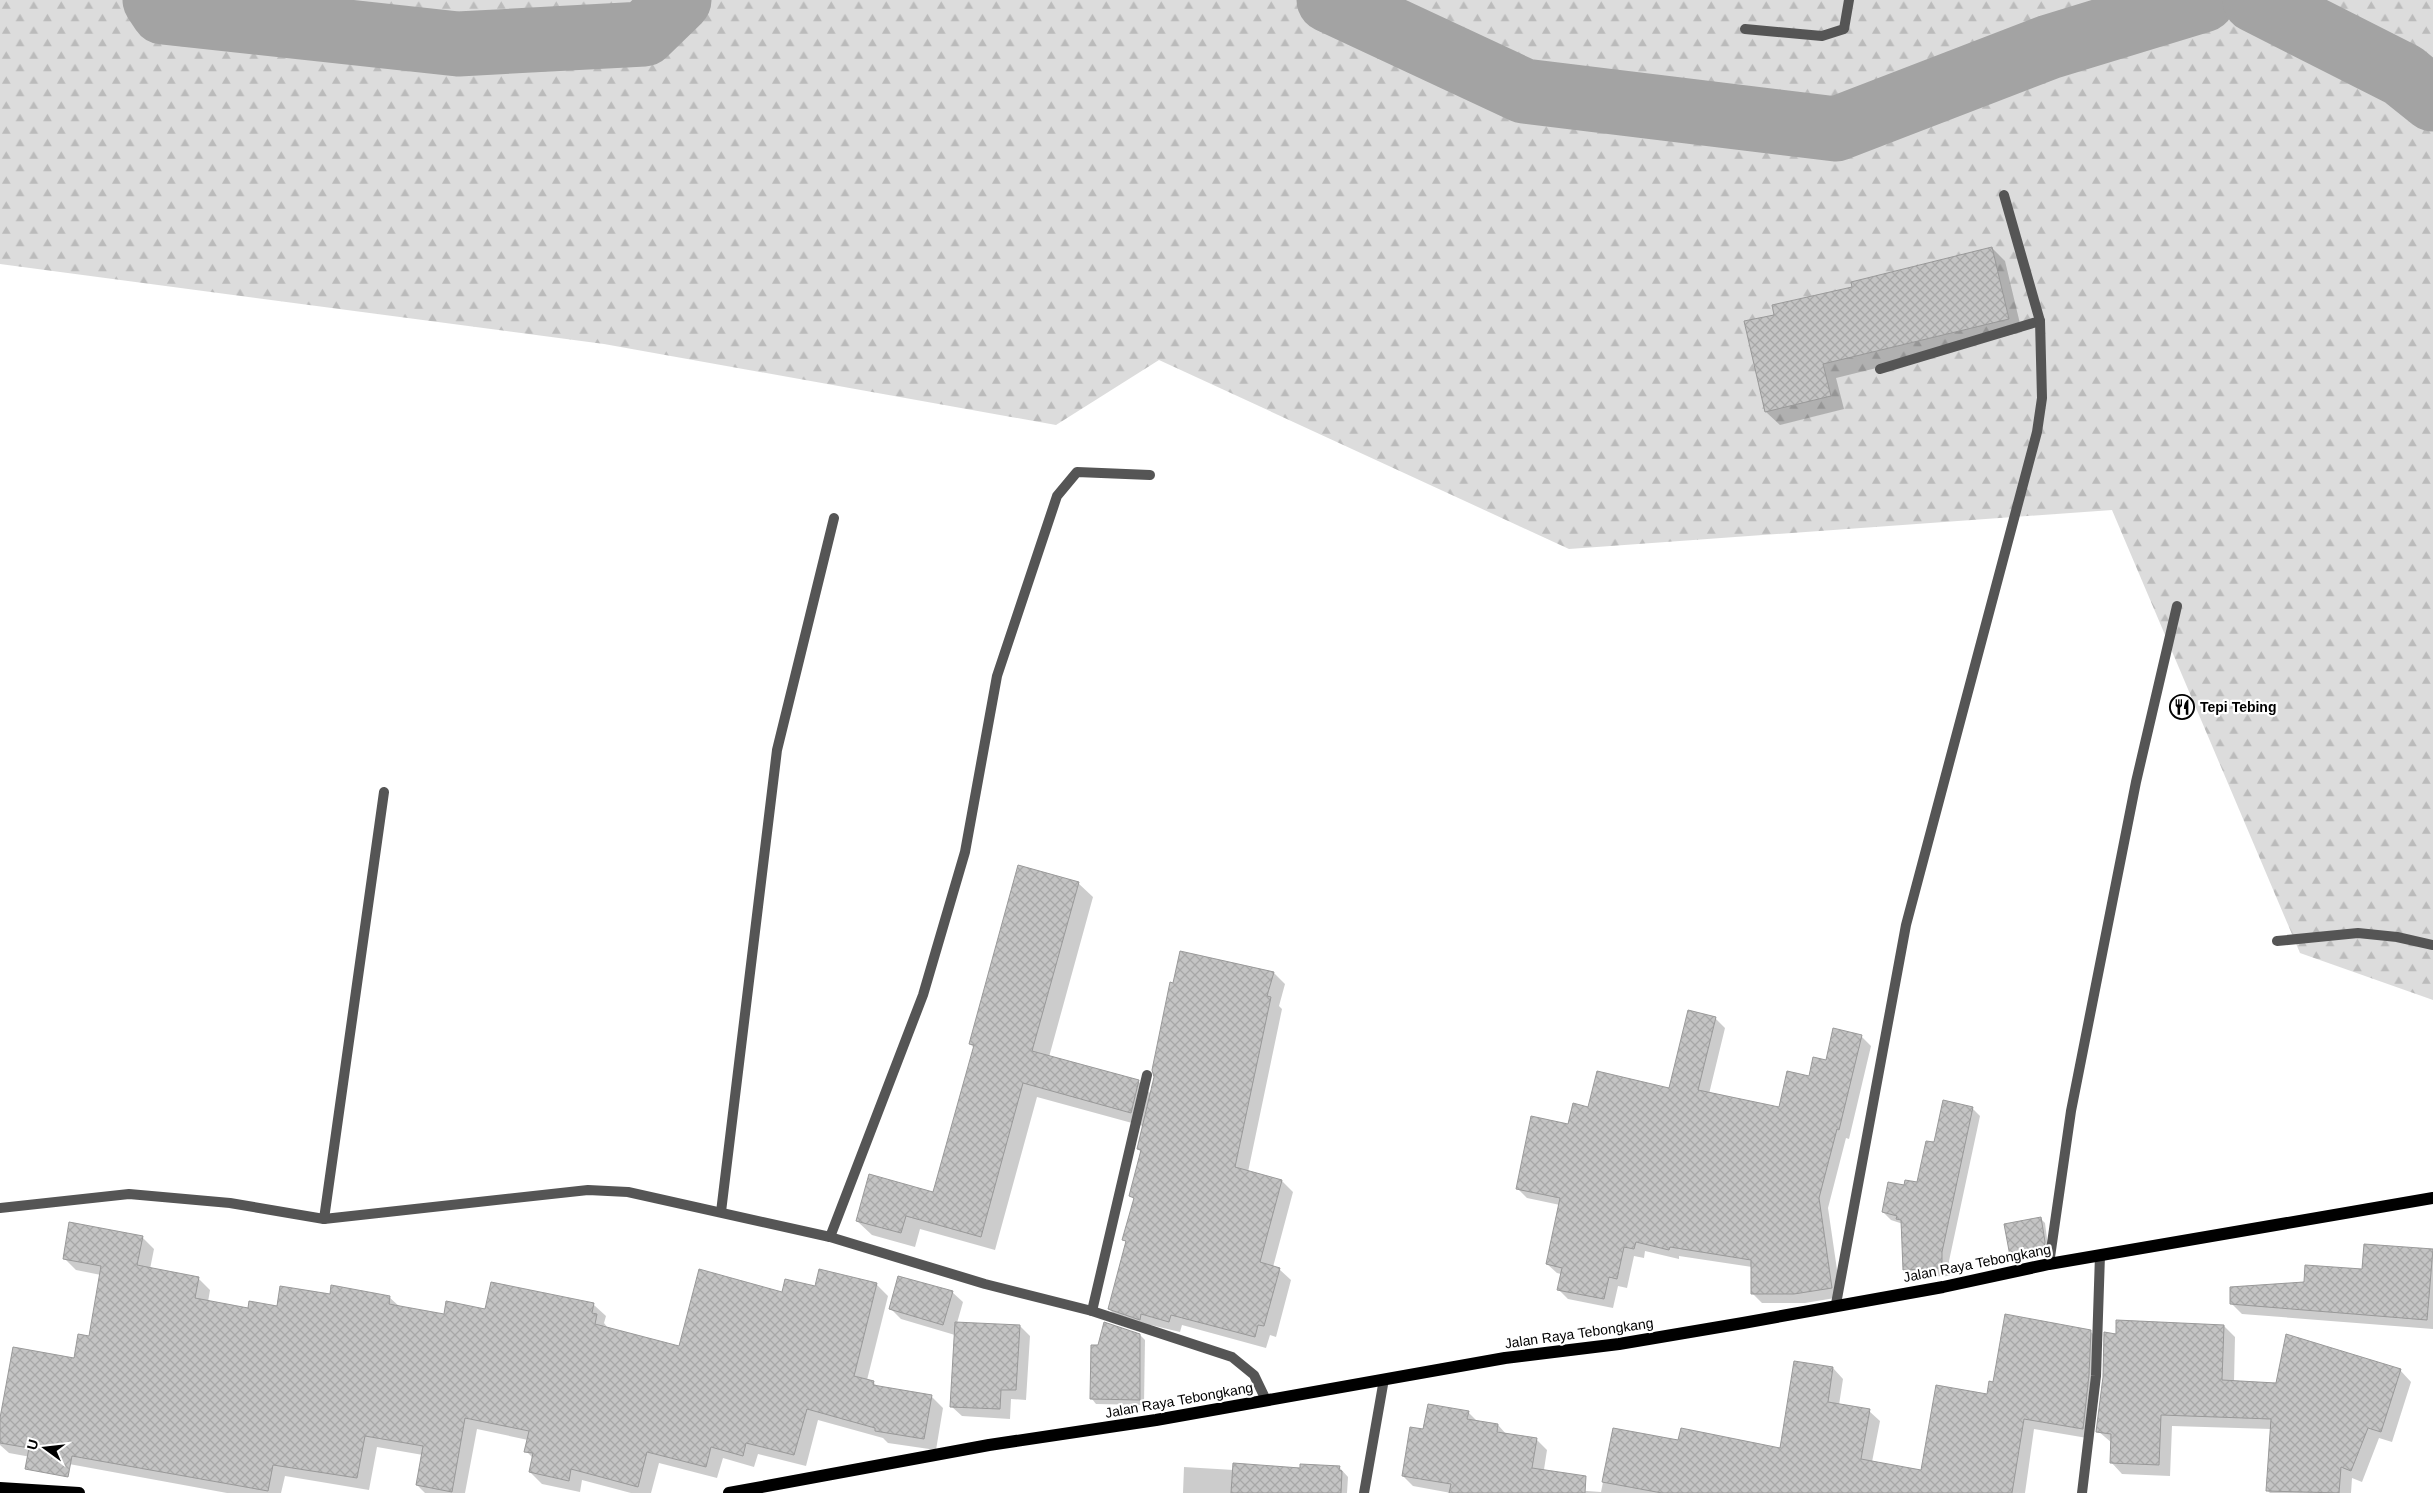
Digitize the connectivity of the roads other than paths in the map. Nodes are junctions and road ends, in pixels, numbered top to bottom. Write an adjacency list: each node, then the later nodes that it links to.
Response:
1 (1849, 0): 2 (street)
2 (1745, 29)
3 (2004, 196): 4 (street)
4 (2040, 321): 5 (street); 20 (street)
5 (1880, 369)
6 (1150, 475): 17 (street)
7 (834, 518): 15 (street)
8 (2177, 606): 19 (street)
9 (384, 792): 16 (street)
10 (2277, 941): 11 (street)
11 (2433, 945)
12 (1147, 1075): 21 (street)
13 (2433, 1198): 18 (main road, Jalan Raya Tebongkang)
14 (0, 1208): 16 (street)
15 (721, 1212): 16 (street); 17 (street)
16 (324, 1219)
17 (830, 1236): 21 (street)
18 (2100, 1255): 19 (main road, Jalan Raya Tebongkang); 28 (street)
19 (2049, 1264): 20 (main road, Jalan Raya Tebongkang)
20 (1836, 1304): 22 (main road, Jalan Raya Tebongkang)
21 (1092, 1310): 23 (street)
22 (1384, 1379): 23 (main road, Jalan Raya Tebongkang); 27 (street)
23 (1266, 1400): 26 (main road, Jalan Raya Tebongkang)
24 (0, 1488): 25 (main road)
25 (79, 1493)
26 (728, 1493)
27 (1364, 1493)
28 (2082, 1493)

